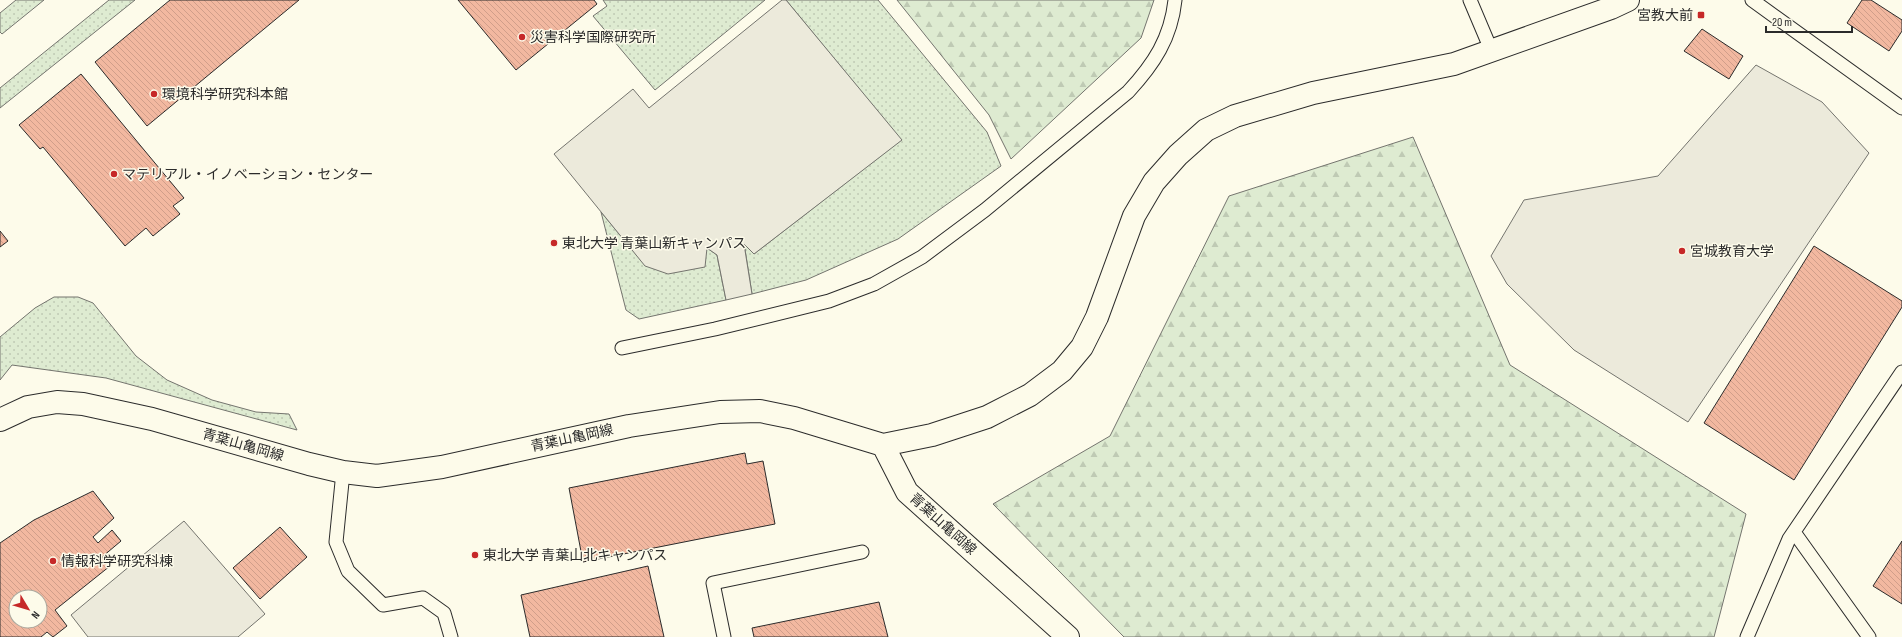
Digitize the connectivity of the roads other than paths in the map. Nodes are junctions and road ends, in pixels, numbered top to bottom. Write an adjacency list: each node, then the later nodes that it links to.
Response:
1 (1175, 0): 7 (lane)
2 (1470, 0): 5 (lane)
3 (1628, 0): 5 (street)
4 (1752, 0): 6 (lane)
5 (1492, 52): 10 (street)
6 (1902, 108)
7 (622, 348)
8 (1902, 372): 12 (lane)
9 (0, 420): 11 (street, 青葉山亀岡線)
10 (883, 445): 11 (street, 青葉山亀岡線); 16 (street, 青葉山亀岡線)
11 (343, 472): 14 (lane)
12 (1794, 532): 17 (lane); 18 (lane)
13 (862, 552): 15 (lane)
14 (451, 637)
15 (724, 637)
16 (1068, 637)
17 (1746, 637)
18 (1869, 637)

